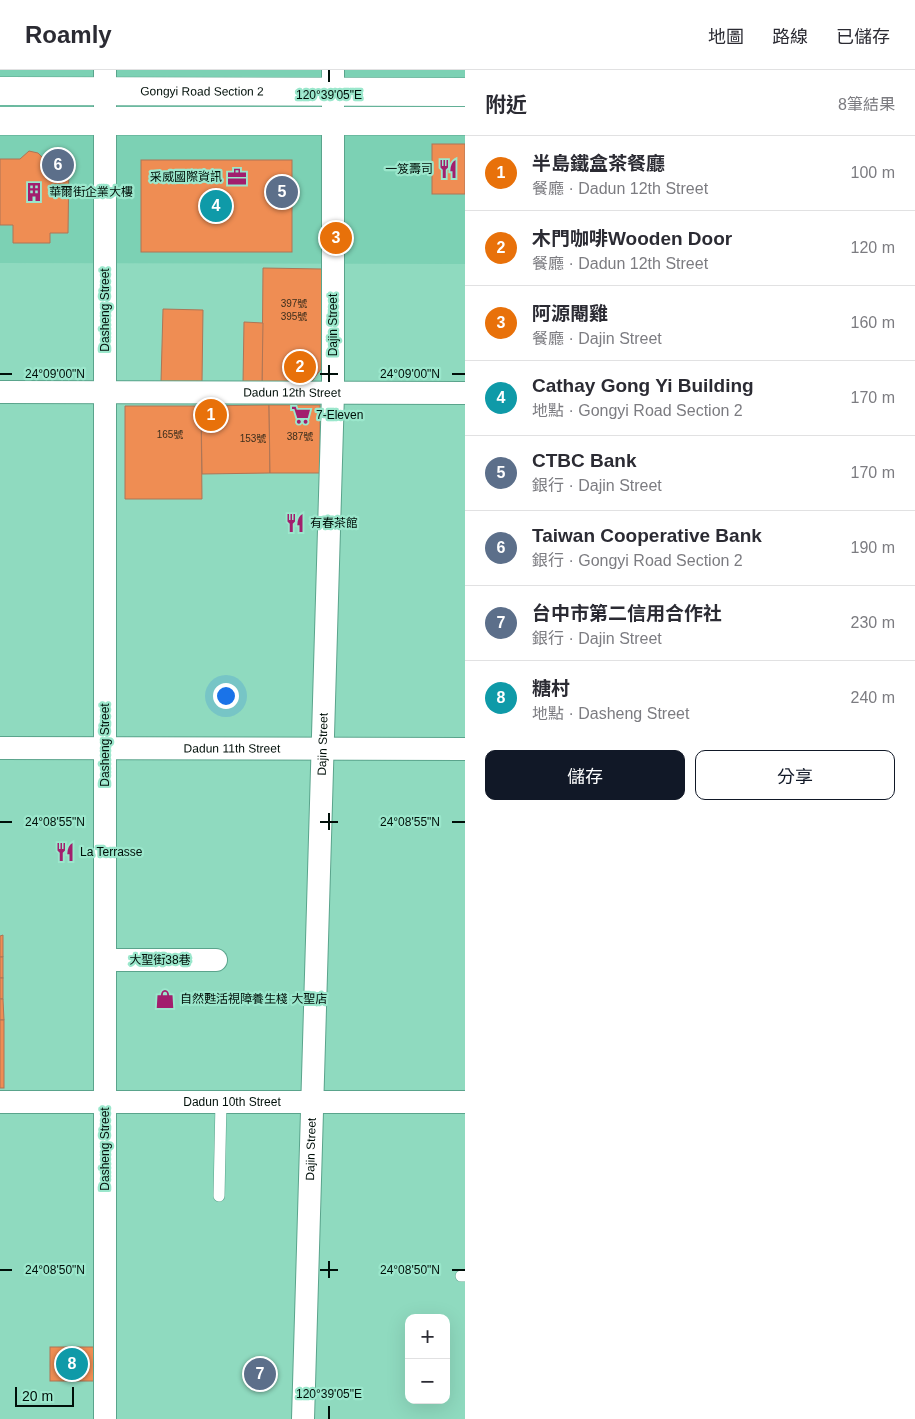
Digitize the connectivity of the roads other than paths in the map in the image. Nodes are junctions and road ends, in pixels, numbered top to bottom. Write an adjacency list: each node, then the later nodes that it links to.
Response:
1 (105, 81): 2 (main road, Gongyi Road Section 2); 3 (main road, Gongyi Road Section 2); 6 (street, Dasheng Street)
2 (333, 81): 4 (main road, Gongyi Road Section 2); 7 (street, Dajin Street)
3 (0, 91)
4 (465, 92)
5 (0, 121): 6 (main road)
6 (105, 121): 7 (main road); 10 (street, Dasheng Street)
7 (333, 121): 8 (main road); 11 (street, Dajin Street)
8 (465, 121)
9 (0, 392): 10 (street, Dadun 12th Street)
10 (105, 392): 11 (street, Dadun 12th Street); 14 (street, Dasheng Street)
11 (333, 393): 12 (street, Dadun 12th Street); 15 (street, Dajin Street)
12 (465, 393)
13 (0, 748): 14 (street, Dadun 11th Street)
14 (104, 749): 15 (street, Dadun 11th Street); 17 (street, Dasheng Street)
15 (322, 749): 16 (street, Dadun 11th Street); 22 (street, Dajin Street)
16 (465, 749)
17 (105, 960): 18 (street, 大聖街38巷); 20 (street, Dasheng Street)
18 (216, 960)
19 (0, 1102): 20 (street, Dadun 10th Street)
20 (105, 1102): 21 (street, Dadun 10th Street); 25 (street, Dasheng Street)
21 (221, 1102): 22 (street, Dadun 10th Street); 24 (lane)
22 (312, 1102): 23 (street, Dadun 10th Street); 26 (street, Dajin Street)
23 (465, 1102)
24 (219, 1196)
25 (105, 1419)
26 (303, 1419)

